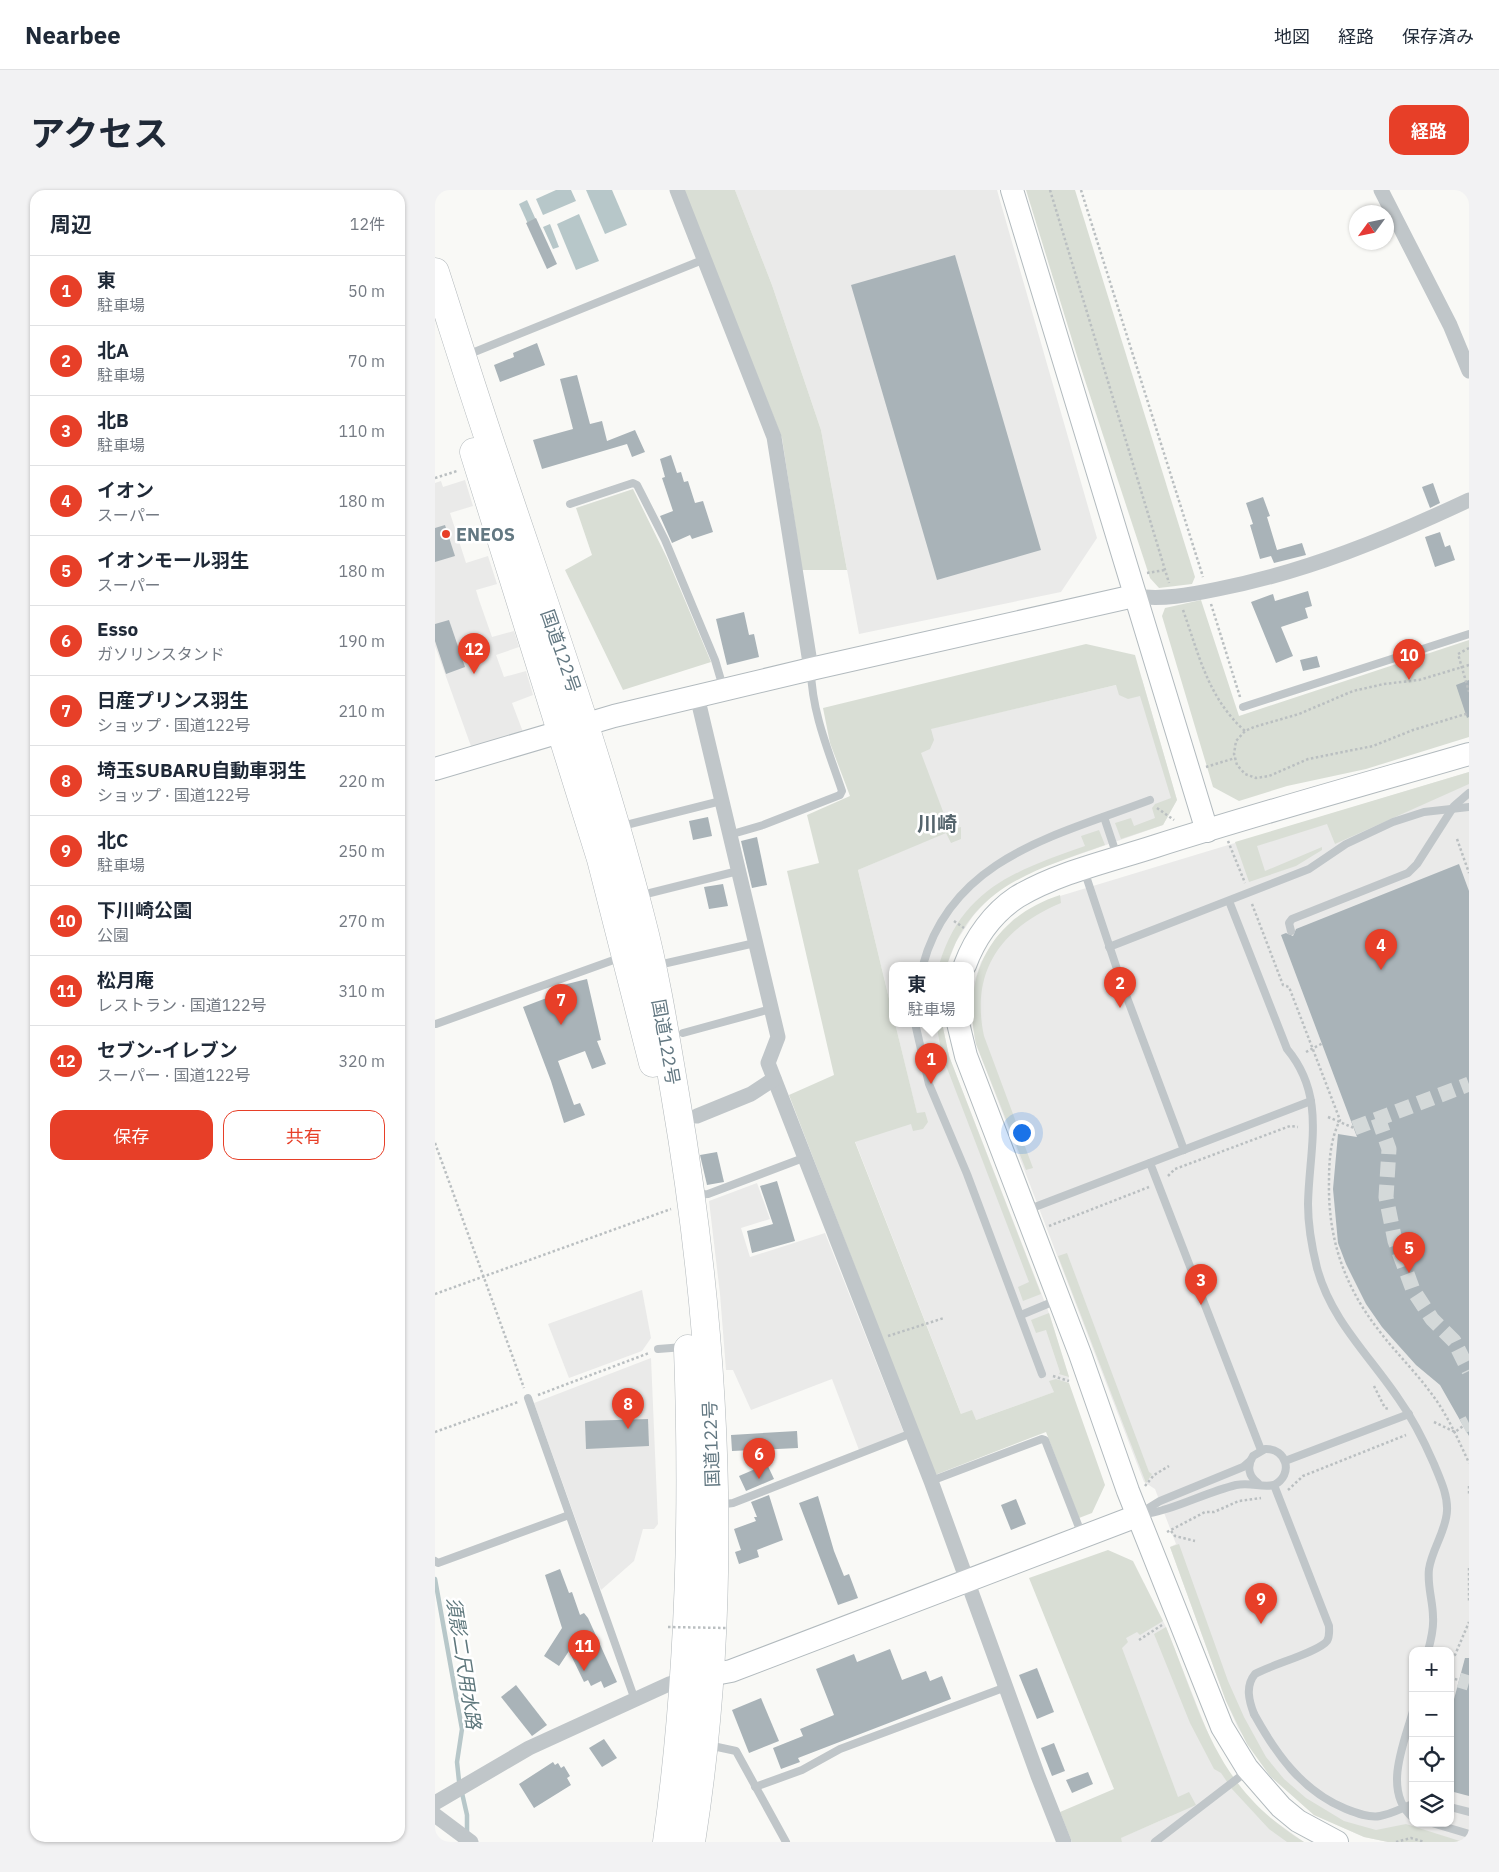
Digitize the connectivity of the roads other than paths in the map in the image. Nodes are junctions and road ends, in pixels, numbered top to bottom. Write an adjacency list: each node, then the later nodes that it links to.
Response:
1 (677, 190): 4 (street)
2 (1012, 190): 11 (street)
3 (1381, 190): 8 (street)
4 (705, 259): 7 (lane); 13 (street)
5 (435, 272): 7 (highway, 国道122号)
6 (435, 329): 17 (highway, 国道122号)
7 (463, 357): 17 (highway, 国道122号)
8 (1469, 371)
9 (1469, 500): 11 (street)
10 (570, 504): 14 (lane)
11 (1134, 596): 13 (street); 26 (street)
12 (1469, 634): 16 (lane)
13 (811, 669): 14 (street); 27 (lane)
14 (723, 690): 15 (street)
15 (697, 696): 17 (street); 22 (street)
16 (1243, 707)
17 (574, 727): 19 (street); 36 (highway, 国道122号); 51 (highway, 国道122号)
18 (1469, 754): 26 (street)
19 (435, 769)
20 (1469, 793): 33 (lane, bridge)
21 (1150, 800): 24 (lane)
22 (721, 802): 25 (lane); 27 (street)
23 (1469, 807): 32 (lane)
24 (1105, 818): 28 (lane); 37 (lane)
25 (630, 824)
26 (1207, 831): 28 (street)
27 (729, 835): 30 (street)
28 (1118, 859): 29 (street)
29 (1084, 870): 35 (lane); 38 (street)
30 (738, 871): 31 (lane); 34 (street)
31 (650, 893)
32 (1229, 900): 35 (lane); 46 (lane)
33 (1291, 932)
34 (755, 943): 39 (lane); 40 (street)
35 (1109, 947): 48 (lane)
36 (626, 955): 41 (lane); 51 (highway, 国道122号)
37 (924, 962)
38 (966, 962)
39 (667, 963)
40 (771, 1009): 44 (lane); 45 (street)
41 (436, 1024)
42 (916, 1027): 54 (lane)
43 (959, 1027): 52 (street)
44 (683, 1032)
45 (774, 1079): 47 (street); 49 (street)
46 (1311, 1101): 48 (lane); 59 (lane)
47 (697, 1116)
48 (1184, 1150): 50 (lane)
49 (806, 1157): 51 (lane); 60 (street)
50 (1150, 1163): 52 (lane); 61 (lane)
51 (683, 1201): 55 (highway, 国道122号); 67 (highway, 国道122号)
52 (1025, 1211): 53 (street)
53 (1059, 1299): 54 (lane); 69 (street)
54 (1021, 1315): 57 (lane)
55 (688, 1346): 56 (lane); 74 (highway, 国道122号)
56 (658, 1349)
57 (1042, 1374)
58 (527, 1398): 68 (lane)
59 (1409, 1414): 63 (lane); 73 (lane)
60 (913, 1433): 64 (street); 67 (lane)
61 (1261, 1450): 62 (lane); 63 (lane)
62 (1250, 1461): 65 (lane); 69 (lane)
63 (1285, 1461): 66 (lane)
64 (931, 1480): 70 (lane); 72 (street)
65 (1258, 1483): 66 (lane); 69 (lane)
66 (1274, 1485): 82 (lane, bridge)
67 (713, 1506): 74 (highway, 国道122号)
68 (569, 1515): 71 (lane); 76 (lane)
69 (1137, 1516): 70 (street); 79 (street)
70 (1082, 1537): 72 (street)
71 (435, 1561)
72 (968, 1581): 74 (street); 75 (street)
73 (1429, 1647)
74 (697, 1678): 76 (street); 78 (highway, 国道122号); 90 (highway, 国道122号)
75 (1006, 1687): 80 (lane); 93 (street)
76 (635, 1700): 81 (street)
77 (1409, 1728): 86 (lane)
78 (703, 1745): 80 (lane); 91 (highway, 国道122号)
79 (1248, 1770): 94 (lane); 95 (street)
80 (755, 1786): 92 (lane)
81 (435, 1802)
82 (1409, 1805)
83 (1454, 1808): 84 (lane)
84 (1469, 1812)
85 (435, 1815): 89 (street)
86 (1409, 1815)
87 (1445, 1827): 88 (lane)
88 (1469, 1834)
89 (471, 1842)
90 (667, 1842)
91 (691, 1842)
92 (786, 1842)
93 (1064, 1842)
94 (1155, 1842)
95 (1337, 1842)

